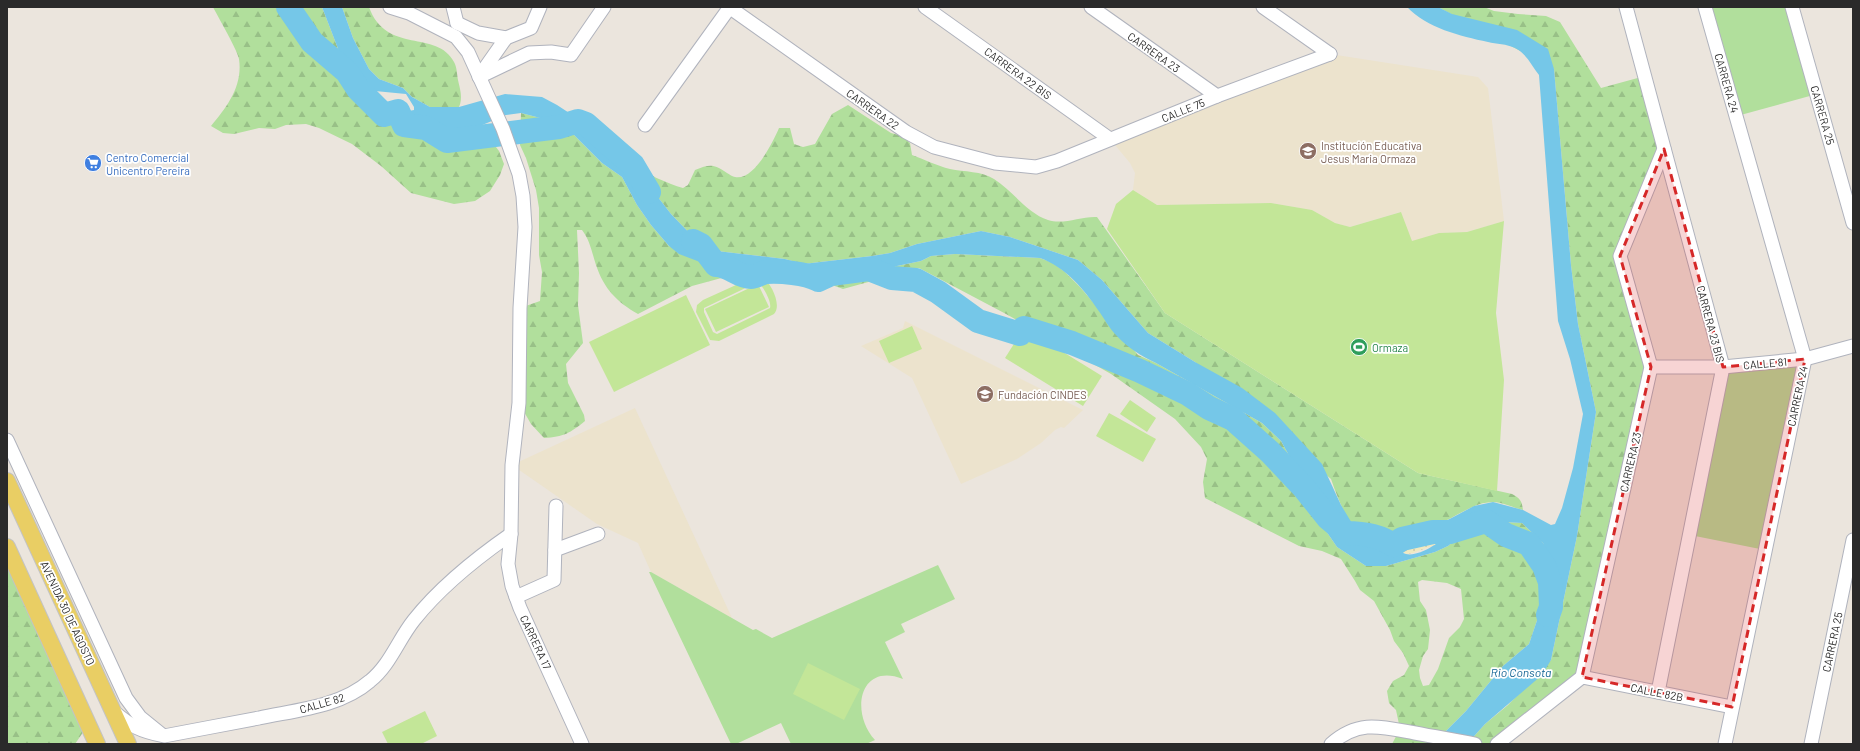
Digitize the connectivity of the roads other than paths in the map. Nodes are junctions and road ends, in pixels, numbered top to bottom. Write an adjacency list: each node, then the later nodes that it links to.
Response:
1 (390, 7): 13 (street, CARRERA 17)
2 (453, 7): 12 (street)
3 (604, 7): 15 (street)
4 (730, 7): 17 (street); 20 (street, CARRERA 22)
5 (925, 7): 18 (street, CARRERA 22 BIS)
6 (1091, 7): 16 (street, CARRERA 23)
7 (1264, 7): 16 (street, CALLE 75)
8 (1626, 7): 19 (street, CARRERA 23 BIS)
9 (1705, 7): 23 (street, CARRERA 24)
10 (1792, 7): 21 (street, CARRERA 25)
11 (540, 8): 14 (street)
12 (457, 23): 13 (street); 14 (street)
13 (444, 31): 15 (street, CARRERA 17)
14 (506, 38): 15 (street)
15 (480, 77): 29 (street, CARRERA 17)
16 (1217, 96): 18 (street, CALLE 75)
17 (645, 125)
18 (1110, 139): 20 (street, CALLE 75)
19 (1664, 149): 24 (street, CARRERA 23); 25 (street, CARRERA 23 BIS)
20 (1036, 167)
21 (1853, 224)
22 (1853, 346): 23 (street, CALLE 81)
23 (1805, 359): 25 (street, CALLE 81); 37 (street, CARRERA 24)
24 (1651, 367): 25 (street, CALLE 81); 35 (street, CARRERA 23)
25 (1723, 367): 36 (street, CARRERA 23 BIS)
26 (7, 440): 39 (street)
27 (7, 481): 38 (main road, AVENIDA 30 DE AGOSTO)
28 (556, 506): 33 (street)
29 (511, 534): 34 (street, CARRERA 17); 39 (street, CALLE 82)
30 (598, 534): 33 (street)
31 (1853, 540): 47 (street, CARRERA 25)
32 (7, 547): 40 (main road)
33 (555, 550): 34 (street)
34 (516, 597): 42 (street, CARRERA 17)
35 (1582, 677): 36 (street, CALLE 82B); 45 (street)
36 (1658, 692): 37 (street, CALLE 82B)
37 (1732, 707): 46 (street, CARRERA 24)
38 (113, 711): 39 (street, CALLE 82); 41 (main road, AVENIDA 30 DE AGOSTO)
39 (161, 740)
40 (96, 744)
41 (128, 744)
42 (582, 744)
43 (1331, 744): 44 (street)
44 (1476, 744)
45 (1497, 744)
46 (1725, 744)
47 (1811, 744)

